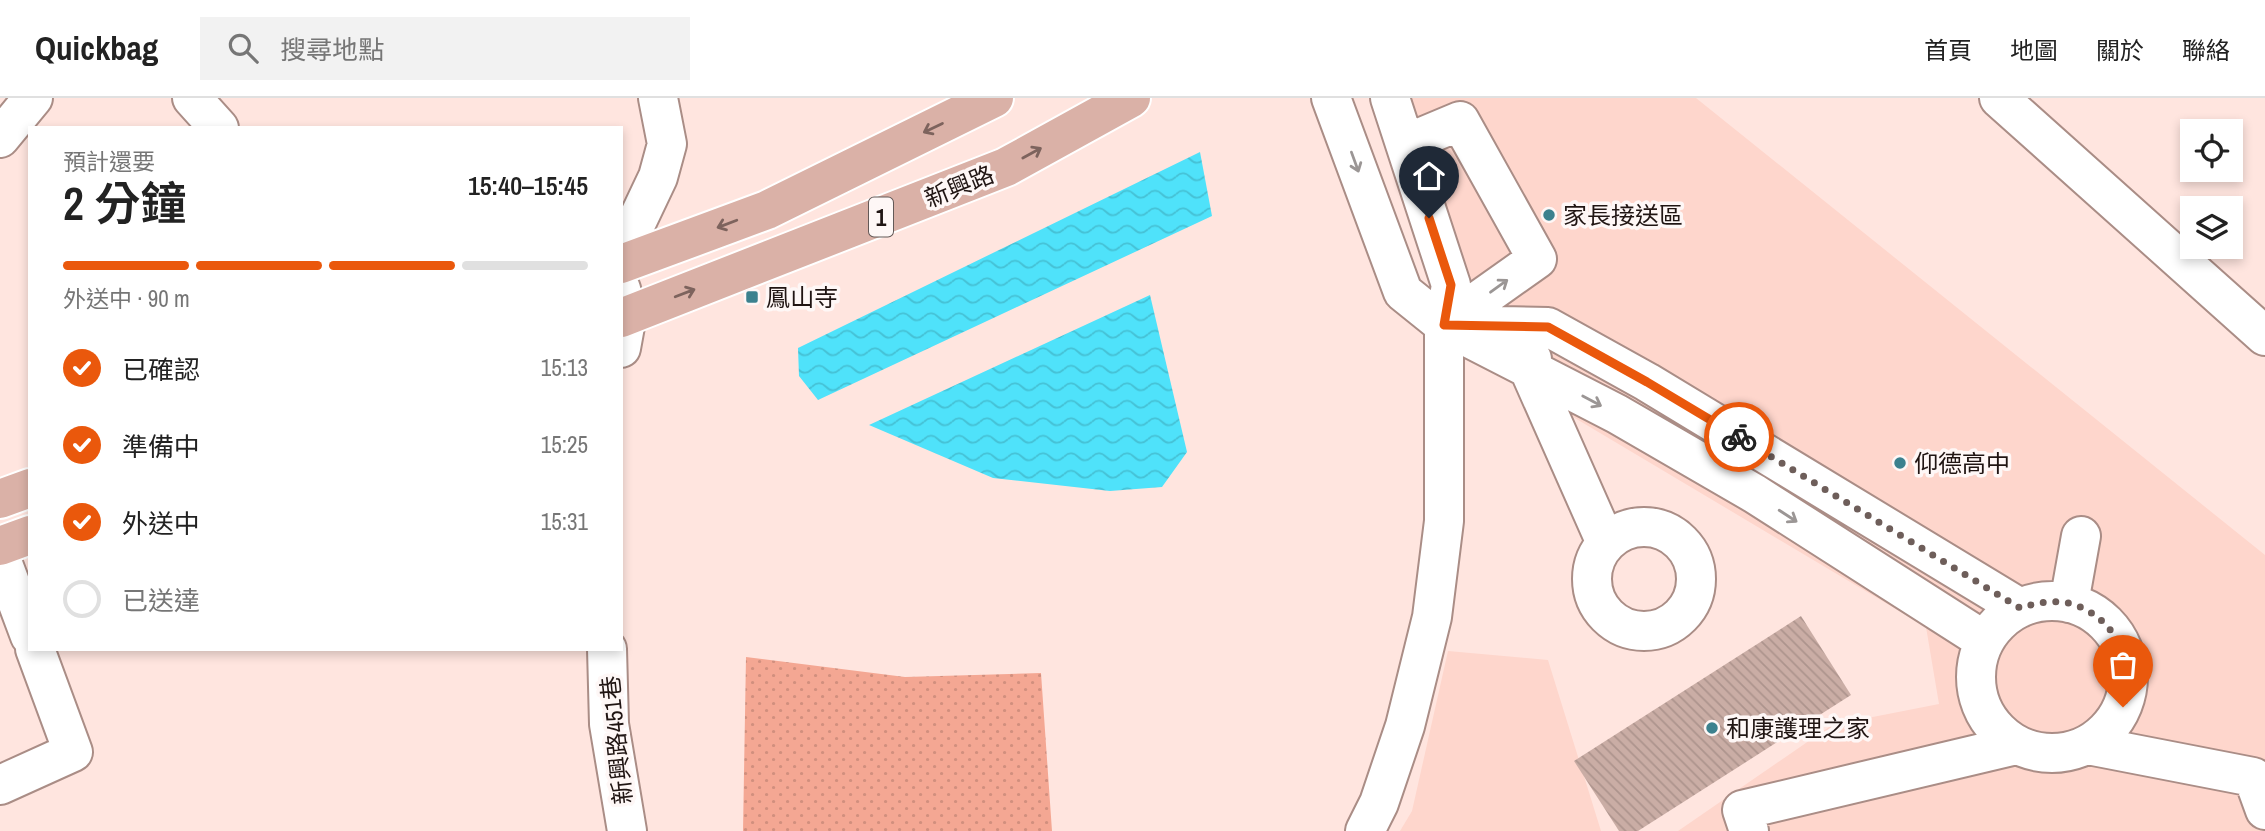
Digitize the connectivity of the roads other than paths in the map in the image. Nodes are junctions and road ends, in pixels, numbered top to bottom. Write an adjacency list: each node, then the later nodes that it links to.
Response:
1 (33, 98): 10 (street)
2 (192, 98): 9 (street)
3 (659, 98): 12 (street)
4 (994, 98): 13 (main road, 1, one-way to 13)
5 (1131, 98): 14 (main road, 新興路 / 1, one-way to 5)
6 (1331, 98): 15 (street, one-way to 15)
7 (1390, 98): 11 (street)
8 (1999, 98): 17 (street)
9 (217, 126)
10 (0, 138)
11 (1405, 144): 15 (street); 15 (street, one-way to 11)
12 (623, 251)
13 (623, 263)
14 (623, 317)
15 (1444, 325): 16 (street); 18 (street); 37 (street)
16 (1548, 327): 18 (street); 27 (street)
17 (2265, 337)
18 (1528, 367): 23 (street); 29 (street, one-way to 29)
19 (28, 489): 20 (main road)
20 (0, 499)
21 (28, 536): 24 (main road)
22 (2081, 536): 26 (street)
23 (1606, 543)
24 (0, 546)
25 (0, 556): 28 (street)
26 (2069, 603): 27 (street); 33 (street)
27 (2020, 608): 29 (street)
28 (28, 631)
29 (1985, 641): 32 (street)
30 (36, 651): 34 (street)
31 (607, 651): 36 (street, 新興路451巷)
32 (2016, 745): 33 (street); 38 (street)
33 (2088, 745): 35 (street)
34 (0, 786)
35 (2265, 810)
36 (626, 831)
37 (1365, 831)
38 (1749, 831)

